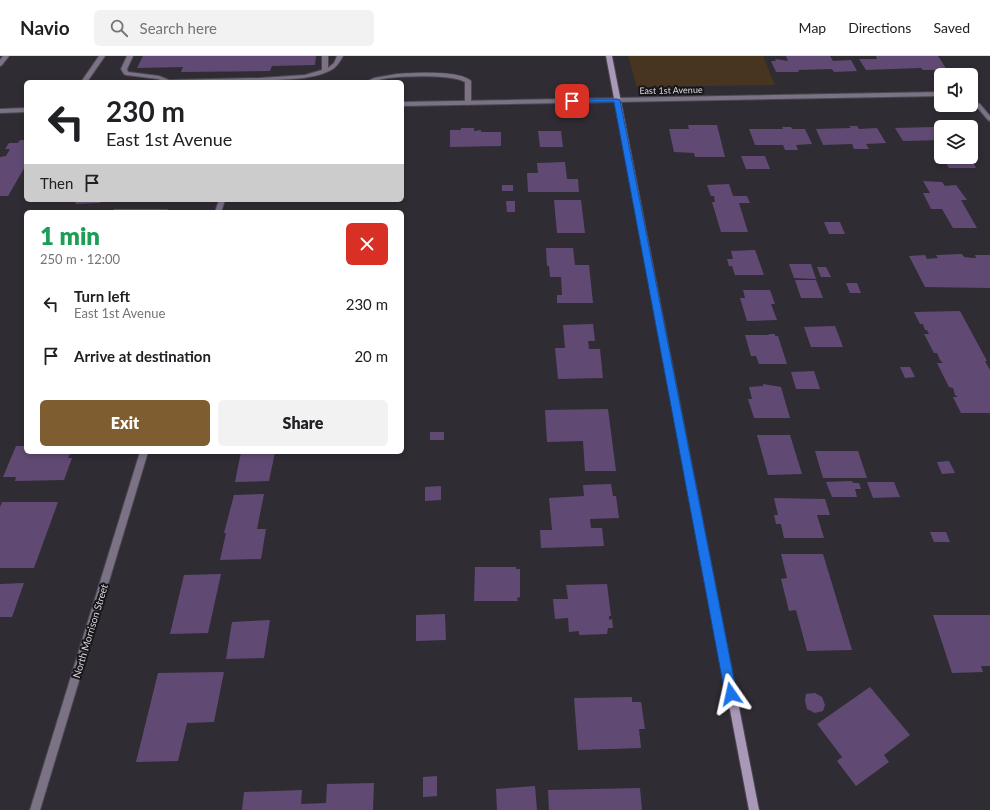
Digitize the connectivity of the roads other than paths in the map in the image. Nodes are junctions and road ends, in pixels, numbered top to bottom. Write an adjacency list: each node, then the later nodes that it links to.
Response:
1 (6, 56): 7 (street)
2 (102, 56): 9 (street)
3 (130, 56): 10 (street)
4 (325, 56): 8 (street)
5 (340, 56): 8 (street)
6 (609, 56): 14 (street)
7 (0, 64)
8 (325, 71): 11 (street)
9 (85, 80)
10 (160, 80)
11 (264, 80)
12 (372, 80): 15 (street)
13 (934, 94): 14 (street, East 1st Avenue)
14 (617, 100): 15 (street, East 1st Avenue); 23 (street)
15 (468, 103): 16 (street, East 1st Avenue)
16 (404, 104)
17 (978, 104): 20 (street)
18 (24, 110): 19 (street)
19 (0, 111)
20 (990, 119)
21 (143, 454): 22 (street, North Morrison Street)
22 (35, 810)
23 (754, 810)

